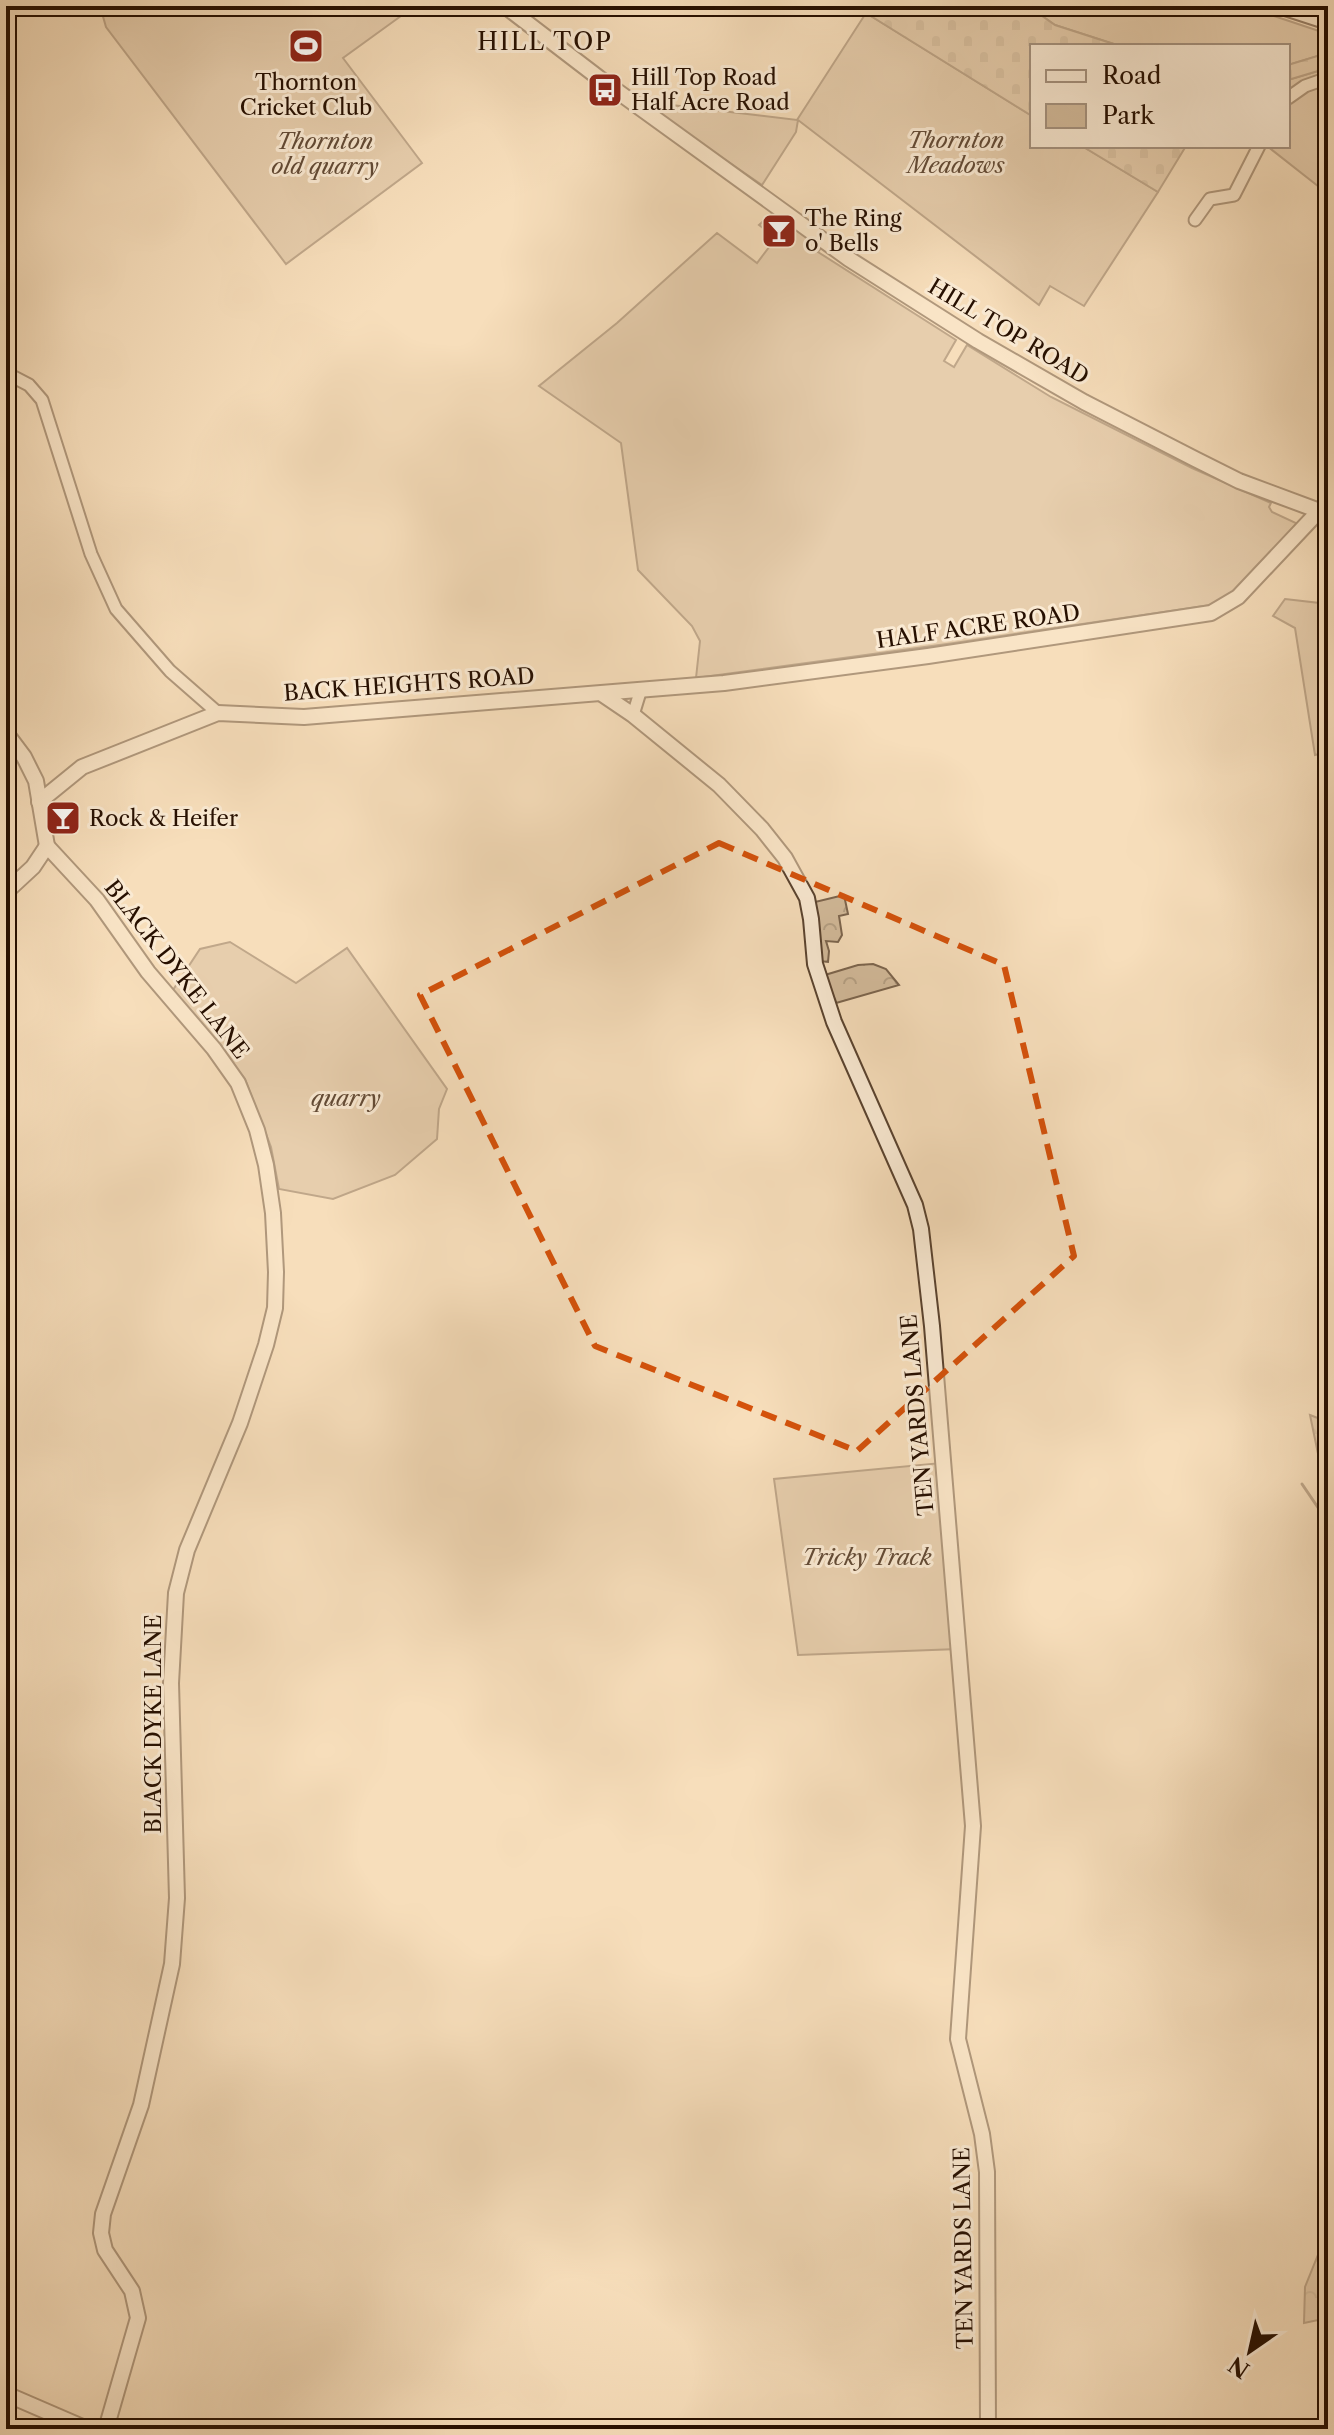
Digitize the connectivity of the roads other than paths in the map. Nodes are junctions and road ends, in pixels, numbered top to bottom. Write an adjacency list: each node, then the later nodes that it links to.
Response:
1 (505, 6): 9 (street, HILL TOP ROAD)
2 (1282, 6): 3 (main road)
3 (1328, 21)
4 (1328, 78): 5 (street)
5 (1290, 97)
6 (1258, 148): 7 (street)
7 (1195, 220)
8 (6, 373): 12 (street)
9 (1324, 513): 10 (street, HALF ACRE ROAD)
10 (641, 689): 11 (street, HALF ACRE ROAD); 13 (street)
11 (602, 694): 12 (street, BACK HEIGHTS ROAD); 13 (street, TEN YARDS LANE)
12 (218, 713): 15 (street)
13 (633, 715): 21 (street, TEN YARDS LANE)
14 (6, 733): 15 (street)
15 (39, 802): 16 (street)
16 (47, 846): 17 (street); 20 (street, BLACK DYKE LANE)
17 (6, 892)
18 (6, 2394): 19 (street)
19 (87, 2429)
20 (106, 2429)
21 (988, 2429)

